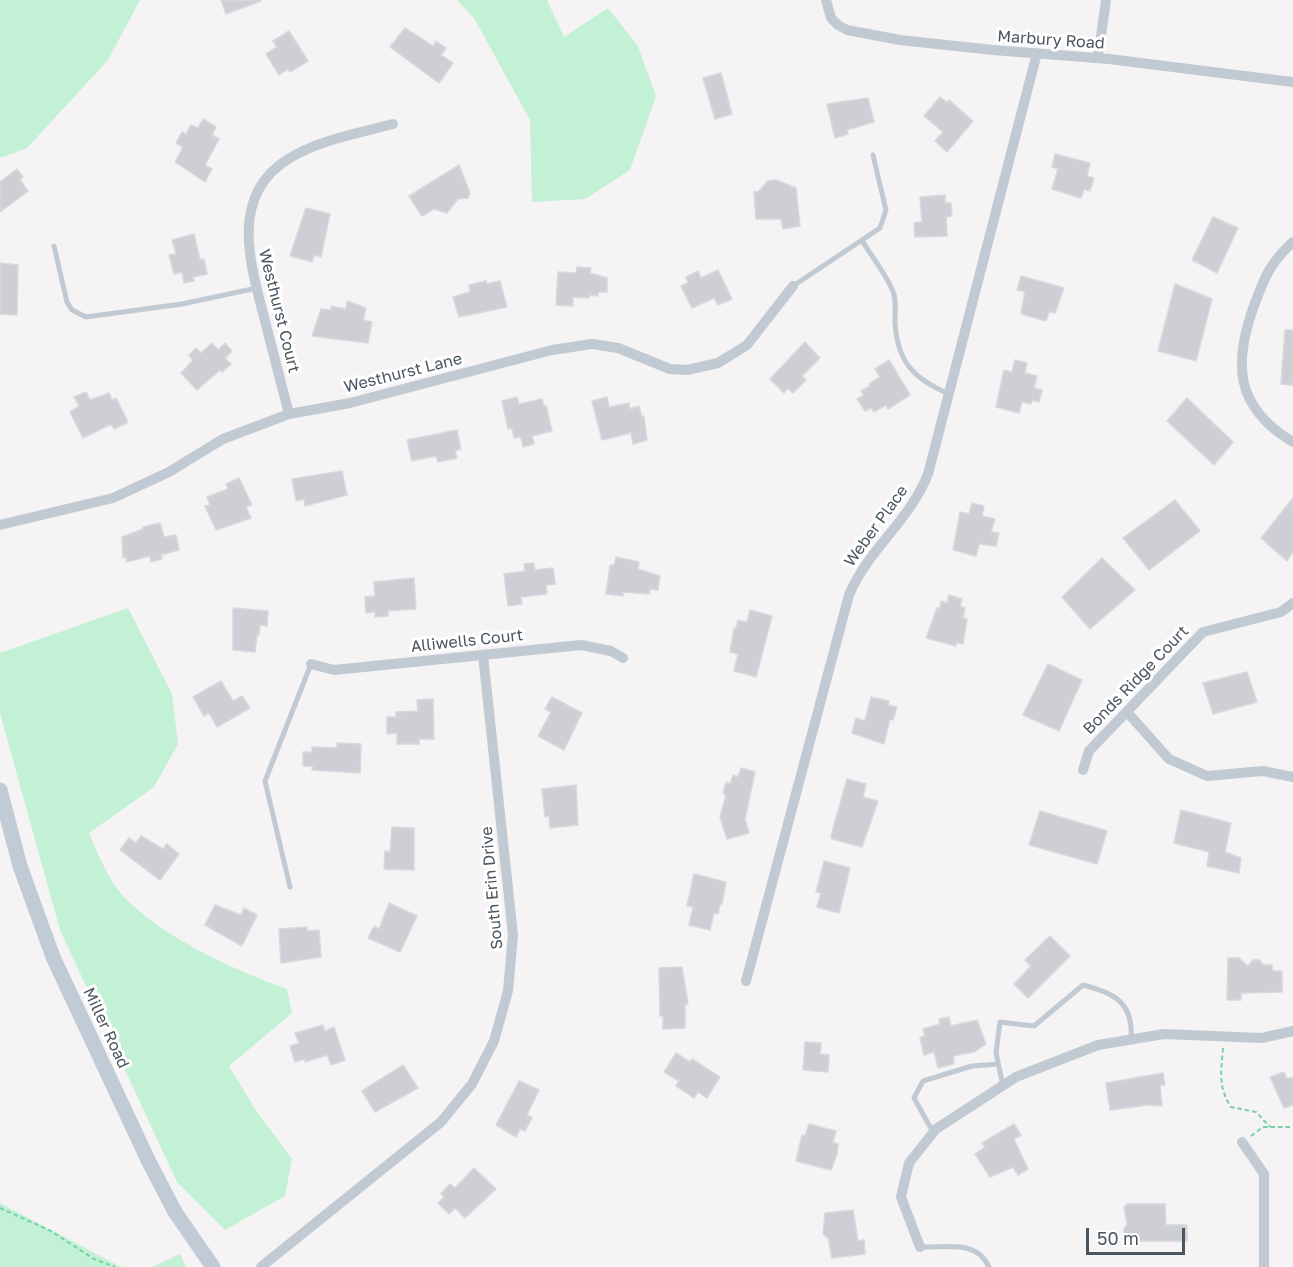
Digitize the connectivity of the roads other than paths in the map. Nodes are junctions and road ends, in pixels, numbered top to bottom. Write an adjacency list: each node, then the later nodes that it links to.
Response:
1 (826, 0): 3 (street, Marbury Road)
2 (1106, 0): 4 (street)
3 (1037, 53): 4 (street, Marbury Road); 13 (street, Weber Place)
4 (1098, 58): 5 (street, Marbury Road)
5 (1293, 82)
6 (393, 124): 12 (street, Westhurst Court)
7 (873, 155): 8 (lane)
8 (863, 242): 11 (lane); 13 (lane)
9 (1293, 242): 15 (street)
10 (54, 246): 12 (lane)
11 (792, 286): 14 (street, Westhurst Lane)
12 (257, 288): 14 (street, Westhurst Court)
13 (949, 394): 26 (street, Weber Place)
14 (289, 414): 16 (street, Westhurst Lane)
15 (1293, 442)
16 (0, 525)
17 (1293, 603): 21 (street, Bonds Ridge Court)
18 (483, 655): 19 (street, Alliwells Court); 20 (street, Alliwells Court); 35 (street, South Erin Drive)
19 (623, 658)
20 (311, 664): 25 (lane)
21 (1127, 712): 22 (street, Bonds Ridge Court); 23 (street)
22 (1083, 770)
23 (1293, 777)
24 (0, 790): 34 (street, Miller Road)
25 (290, 887)
26 (746, 981)
27 (1293, 1031): 28 (street)
28 (1131, 1040): 29 (lane); 30 (street)
29 (998, 1064): 30 (lane); 31 (lane)
30 (1003, 1086): 31 (street)
31 (933, 1132): 33 (street)
32 (1242, 1142): 37 (street)
33 (920, 1247): 36 (lane)
34 (213, 1267)
35 (261, 1267)
36 (989, 1267)
37 (1264, 1267)

